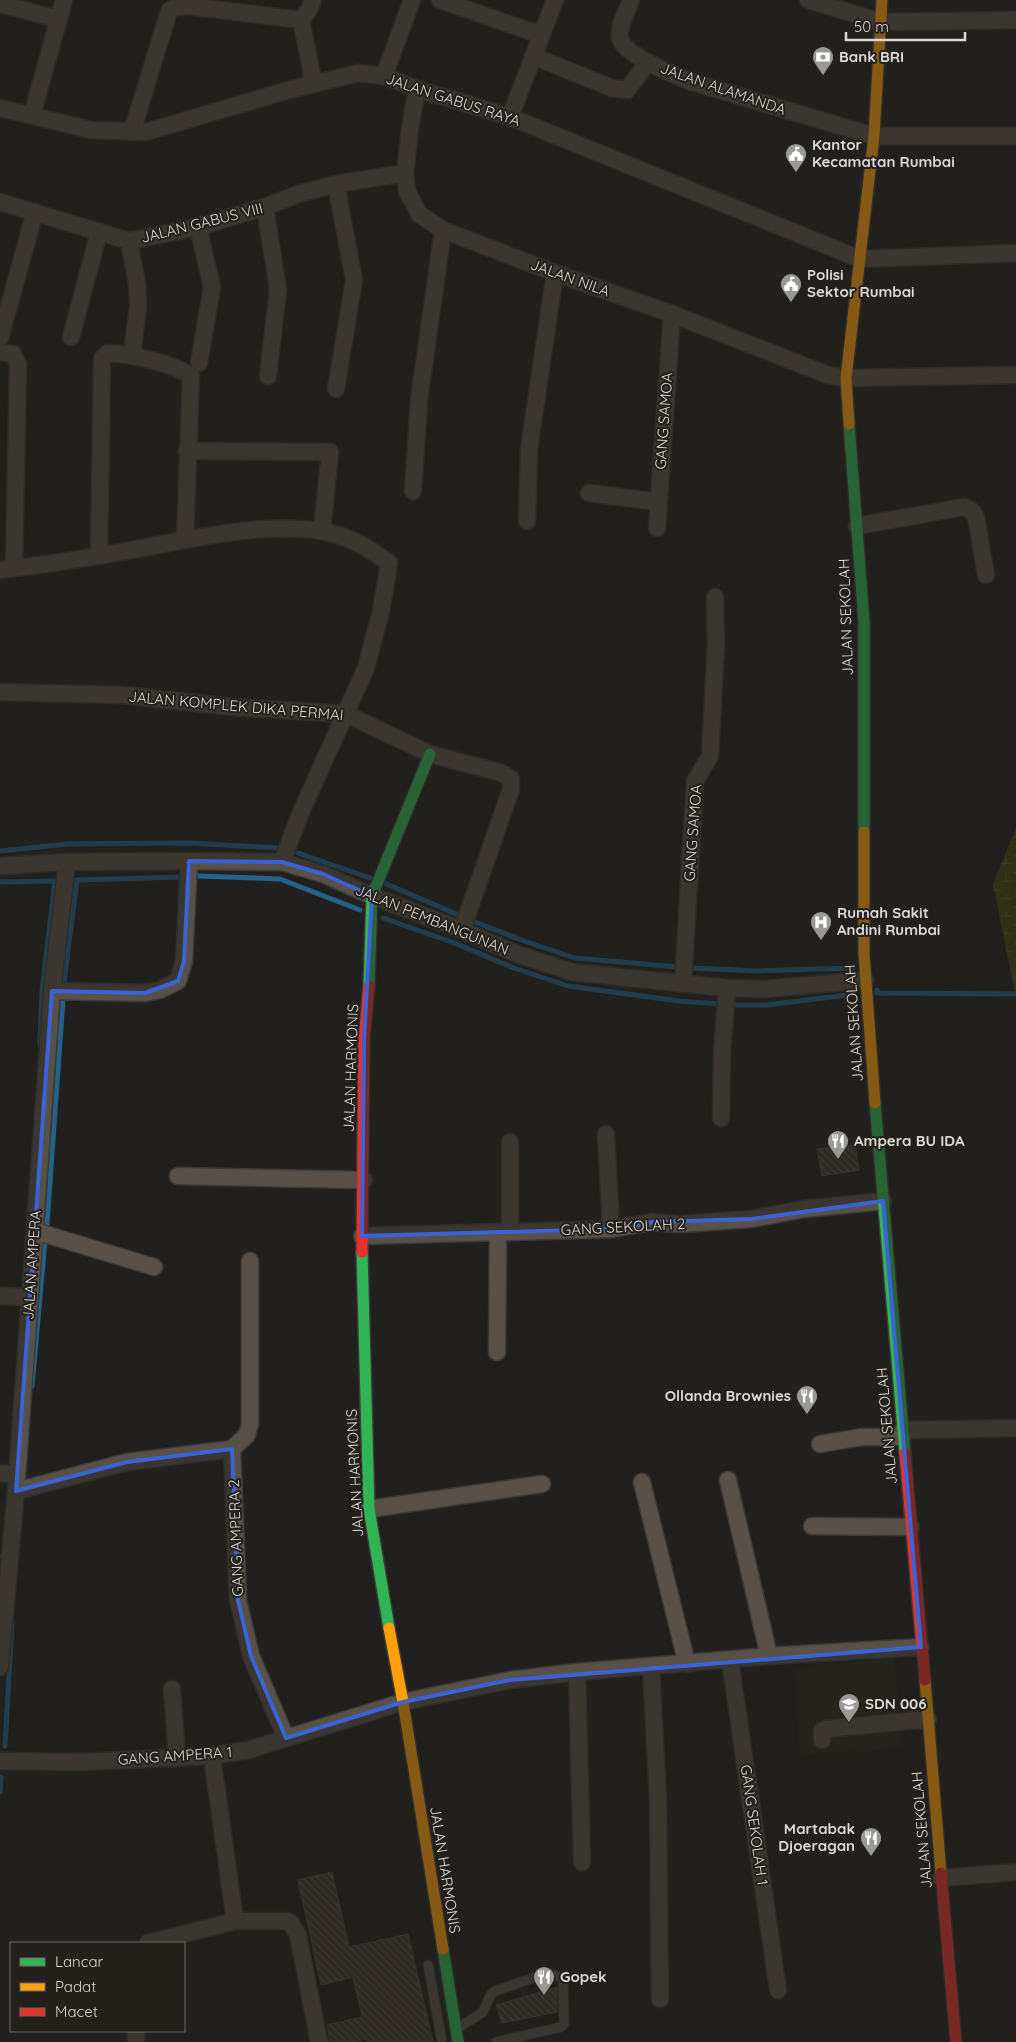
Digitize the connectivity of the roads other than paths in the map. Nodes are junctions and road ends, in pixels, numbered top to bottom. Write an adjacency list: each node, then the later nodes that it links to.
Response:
1 (64, 0): 10 (street)
2 (313, 0): 11 (street)
3 (412, 0): 17 (street)
4 (440, 0): 14 (street)
5 (555, 0): 14 (street)
6 (631, 0): 16 (street, JALAN ALAMANDA)
7 (808, 0): 13 (street)
8 (882, 0): 13 (street, JALAN SEKOLAH)
9 (0, 4): 10 (street)
10 (58, 19): 21 (street)
11 (301, 20): 18 (street); 23 (street)
12 (1016, 20): 13 (street)
13 (880, 22): 24 (street, JALAN SEKOLAH)
14 (541, 36): 15 (street)
15 (533, 56): 16 (street); 22 (street)
16 (648, 62): 24 (street, JALAN ALAMANDA)
17 (384, 76): 18 (street, JALAN GABUS RAYA); 19 (street, JALAN GABUS RAYA)
18 (314, 84): 23 (street, JALAN GABUS RAYA)
19 (417, 89): 22 (street, JALAN GABUS RAYA); 26 (street, JALAN NILA)
20 (0, 108): 21 (street, JALAN GABUS RAYA)
21 (32, 115): 23 (street, JALAN GABUS RAYA)
22 (510, 117): 36 (street, JALAN GABUS RAYA)
23 (132, 132)
24 (874, 136): 25 (street, JALAN ALAMANDA); 36 (street, JALAN SEKOLAH)
25 (1016, 136)
26 (405, 173): 27 (street, JALAN GABUS VIII); 32 (street, JALAN NILA)
27 (336, 184): 29 (street, JALAN GABUS VIII); 47 (street)
28 (0, 202): 30 (street, JALAN GABUS VIII)
29 (265, 207): 31 (street, JALAN GABUS VIII); 45 (street)
30 (35, 212): 33 (street, JALAN GABUS VIII); 40 (street)
31 (198, 227): 34 (street, JALAN GABUS VIII); 43 (street)
32 (443, 230): 37 (street, JALAN NILA); 49 (street)
33 (99, 232): 34 (street, JALAN GABUS VIII); 39 (street)
34 (129, 241): 42 (street)
35 (1016, 253): 36 (street)
36 (860, 259): 46 (street, JALAN SEKOLAH)
37 (555, 273): 38 (street, JALAN NILA); 52 (street)
38 (672, 314): 46 (street, JALAN NILA); 51 (street, GANG SAMOA)
39 (72, 337)
40 (0, 338)
41 (0, 352): 58 (street)
42 (132, 356): 48 (street); 57 (street)
43 (198, 362)
44 (1016, 375): 46 (street, JALAN NILA)
45 (268, 376)
46 (846, 378): 53 (street, JALAN SEKOLAH)
47 (336, 388)
48 (188, 451): 55 (street); 56 (street)
49 (413, 491)
50 (589, 494): 51 (street)
51 (658, 502): 54 (street, GANG SAMOA)
52 (526, 521)
53 (857, 526): 59 (street); 70 (street, JALAN SEKOLAH)
54 (657, 528)
55 (322, 531): 56 (street); 62 (street)
56 (186, 540): 57 (street)
57 (99, 556): 58 (street)
58 (7, 569)
59 (986, 575)
60 (715, 597): 71 (street, GANG SAMOA)
61 (0, 692): 62 (street, JALAN KOMPLEK DIKA PERMAI)
62 (346, 714): 63 (street, JALAN KOMPLEK DIKA PERMAI); 66 (street)
63 (430, 754): 68 (street); 69 (street, JALAN KOMPLEK DIKA PERMAI)
64 (189, 861): 65 (street, JALAN PEMBANGUNAN); 66 (street, JALAN PEMBANGUNAN); 73 (street)
65 (67, 862): 67 (street, JALAN PEMBANGUNAN); 73 (street, JALAN AMPERA)
66 (282, 862): 68 (street, JALAN PEMBANGUNAN)
67 (0, 866)
68 (372, 896): 69 (street, JALAN PEMBANGUNAN); 78 (street, JALAN HARMONIS)
69 (462, 930): 71 (street, JALAN PEMBANGUNAN)
70 (865, 980): 72 (street, JALAN PEMBANGUNAN); 79 (street, JALAN SEKOLAH)
71 (684, 984): 72 (street, JALAN PEMBANGUNAN)
72 (727, 988): 74 (street)
73 (52, 991): 81 (street, JALAN AMPERA)
74 (721, 1118)
75 (606, 1134): 80 (street)
76 (510, 1142): 82 (street)
77 (178, 1176): 78 (street)
78 (364, 1180): 83 (street, JALAN HARMONIS)
79 (883, 1200): 80 (street, GANG SEKOLAH 2); 90 (street, JALAN SEKOLAH)
80 (611, 1229): 82 (street, GANG SEKOLAH 2)
81 (35, 1231): 85 (street); 87 (street, JALAN AMPERA)
82 (504, 1232): 83 (street, GANG SEKOLAH 2); 88 (street)
83 (362, 1236): 98 (street, JALAN HARMONIS)
84 (250, 1261): 92 (street)
85 (154, 1267)
86 (0, 1296): 87 (street)
87 (30, 1297): 96 (street, JALAN AMPERA)
88 (497, 1352)
89 (1016, 1428): 90 (street)
90 (903, 1433): 91 (street); 100 (street, JALAN SEKOLAH)
91 (820, 1444)
92 (232, 1449): 96 (street); 111 (street, GANG AMPERA 2)
93 (0, 1473): 96 (street)
94 (728, 1480): 102 (street)
95 (642, 1482): 104 (street)
96 (17, 1483): 105 (street, JALAN AMPERA)
97 (542, 1484): 98 (street)
98 (369, 1509): 109 (street, JALAN HARMONIS)
99 (812, 1526): 100 (street)
100 (911, 1527): 101 (street, JALAN SEKOLAH)
101 (922, 1647): 102 (street); 110 (street, JALAN SEKOLAH)
102 (768, 1656): 103 (street)
103 (730, 1660): 104 (street); 122 (street, GANG SEKOLAH 1)
104 (687, 1664): 106 (street)
105 (0, 1667)
106 (651, 1667): 107 (street); 123 (street)
107 (576, 1672): 109 (street); 116 (street)
108 (172, 1689): 114 (street)
109 (403, 1702): 111 (street, GANG AMPERA 1); 124 (street, JALAN HARMONIS)
110 (928, 1719): 112 (street); 118 (street, JALAN SEKOLAH)
111 (286, 1738): 113 (street, GANG AMPERA 1)
112 (822, 1740)
113 (212, 1756): 114 (street, GANG AMPERA 1); 119 (street)
114 (177, 1758): 115 (street, GANG AMPERA 1)
115 (0, 1761)
116 (582, 1862)
117 (1016, 1872): 118 (street)
118 (941, 1878): 129 (street, JALAN SEKOLAH)
119 (235, 1921): 120 (street); 125 (street)
120 (152, 1942)
121 (428, 1965): 126 (lane)
122 (778, 1990)
123 (660, 1999)
124 (456, 2030): 127 (street, JALAN HARMONIS); 128 (lane)
125 (319, 2042)
126 (442, 2042)
127 (458, 2042)
128 (496, 2042)
129 (956, 2042)

